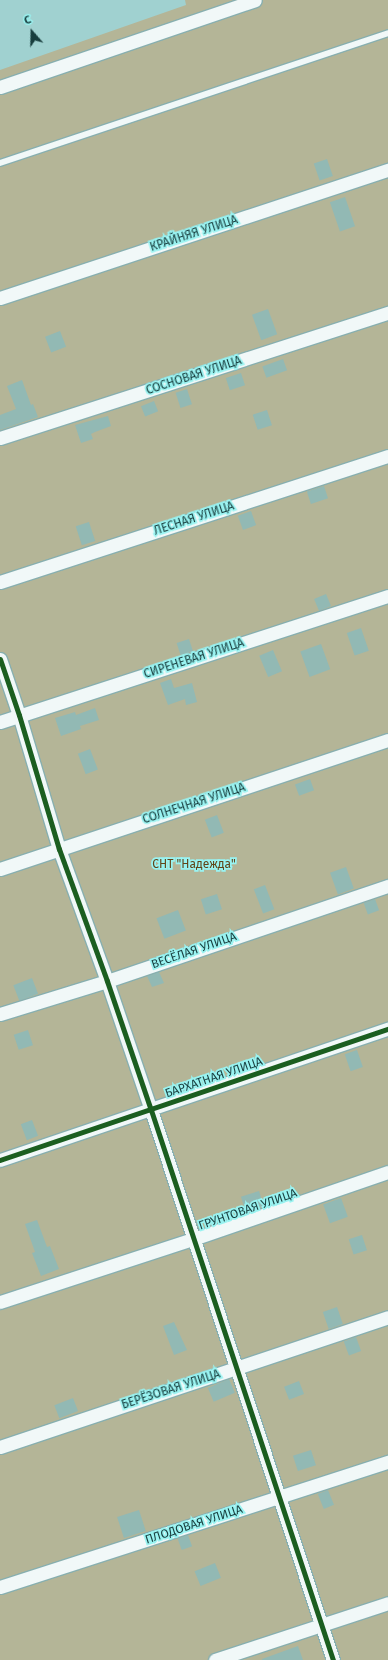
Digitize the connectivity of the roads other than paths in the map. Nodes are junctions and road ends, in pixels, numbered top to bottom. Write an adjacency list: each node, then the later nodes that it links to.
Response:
1 (255, 0): 3 (street)
2 (388, 33): 4 (lane)
3 (0, 87)
4 (0, 163)
5 (388, 170): 6 (street, КРАЙНЯЯ УЛИЦА)
6 (0, 298)
7 (388, 313): 8 (street, СОСНОВАЯ УЛИЦА)
8 (0, 438)
9 (388, 456): 10 (street, ЛЕСНАЯ УЛИЦА)
10 (0, 582)
11 (388, 596): 13 (street, СИРЕНЕВАЯ УЛИЦА)
12 (0, 659): 13 (street)
13 (19, 715): 14 (street, СИРЕНЕВАЯ УЛИЦА); 16 (street)
14 (0, 722)
15 (388, 740): 16 (street, СОЛНЕЧНАЯ УЛИЦА)
16 (59, 849): 17 (street, СОЛНЕЧНАЯ УЛИЦА); 19 (street)
17 (0, 869)
18 (388, 886): 19 (street, ВЕСЁЛАЯ УЛИЦА)
19 (107, 981): 20 (street, ВЕСЁЛАЯ УЛИЦА); 22 (street)
20 (0, 1014)
21 (388, 1029): 22 (street, БАРХАТНАЯ УЛИЦА)
22 (151, 1110): 23 (street, БАРХАТНАЯ УЛИЦА); 25 (street)
23 (0, 1160)
24 (388, 1172): 25 (street, ГРУНТОВАЯ УЛИЦА)
25 (193, 1239): 26 (street, ГРУНТОВАЯ УЛИЦА); 28 (street)
26 (0, 1302)
27 (388, 1317): 28 (street, БЕРЁЗОВАЯ УЛИЦА)
28 (238, 1369): 29 (street, БЕРЁЗОВАЯ УЛИЦА); 31 (street)
29 (0, 1447)
30 (388, 1462): 31 (street, ПЛОДОВАЯ УЛИЦА)
31 (280, 1498): 32 (street, ПЛОДОВАЯ УЛИЦА); 34 (street)
32 (0, 1587)
33 (388, 1603): 34 (street)
34 (322, 1625): 35 (street); 36 (street)
35 (215, 1660)
36 (333, 1660)

